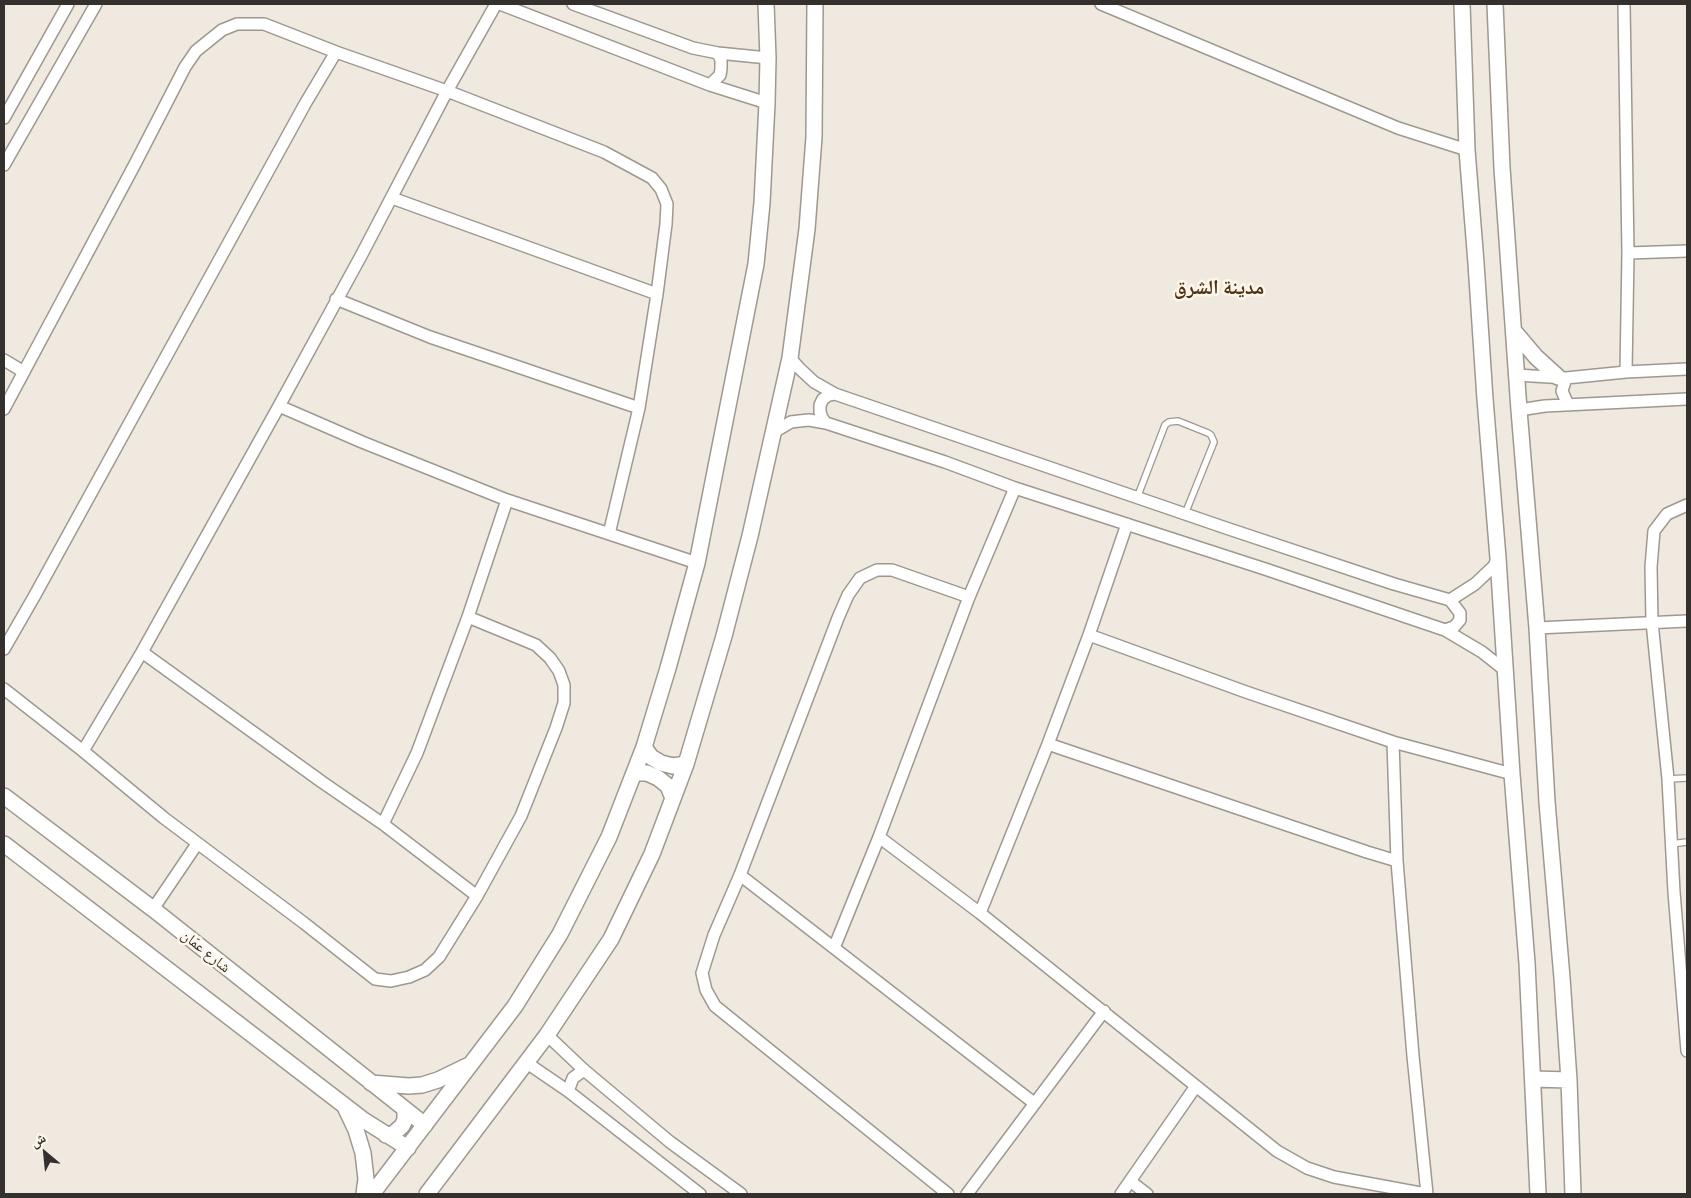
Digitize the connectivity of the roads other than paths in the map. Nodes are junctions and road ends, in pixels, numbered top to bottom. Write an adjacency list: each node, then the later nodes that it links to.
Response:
1 (68, 4): 18 (street)
2 (96, 4): 20 (street)
3 (496, 4): 16 (street)
4 (500, 4): 15 (street)
5 (573, 4): 13 (street)
6 (766, 4): 14 (street)
7 (815, 4): 27 (street)
8 (1101, 4): 19 (street)
9 (1462, 4): 19 (street)
10 (1495, 4): 26 (street)
11 (1624, 4): 23 (street)
12 (336, 52): 16 (street); 30 (street); 60 (street)
13 (718, 54): 14 (street); 15 (street)
14 (768, 58): 17 (street)
15 (710, 85): 17 (street)
16 (447, 91): 21 (street); 24 (street)
17 (767, 103): 51 (street)
18 (4, 118)
19 (1467, 150): 50 (street)
20 (4, 165)
21 (392, 198): 24 (street); 25 (street)
22 (1687, 251): 23 (street)
23 (1628, 253): 31 (street)
24 (657, 294): 38 (street)
25 (336, 299): 37 (street); 38 (street)
26 (1514, 331): 32 (street); 33 (street)
27 (790, 358): 34 (street); 42 (street)
28 (4, 360): 30 (street)
29 (1687, 370): 31 (street)
30 (24, 372): 39 (street)
31 (1626, 372): 33 (street)
32 (1516, 375): 33 (street); 40 (street)
33 (1562, 377): 36 (street)
34 (835, 394): 41 (street); 44 (street)
35 (1687, 399): 36 (street)
36 (1568, 405): 40 (street)
37 (279, 406): 45 (street); 61 (street)
38 (639, 408): 49 (street)
39 (4, 409)
40 (1519, 410): 57 (street)
41 (826, 423): 42 (street); 43 (street)
42 (774, 432): 68 (street)
43 (1015, 488): 48 (street); 52 (street)
44 (1138, 498): 47 (street); 47 (lane)
45 (507, 500): 49 (street); 54 (street)
46 (1687, 505): 56 (street)
47 (1185, 514): 53 (street)
48 (1127, 524): 58 (street); 59 (street)
49 (609, 534): 51 (street)
50 (1498, 558): 53 (street); 62 (street)
51 (697, 563): 66 (street)
52 (969, 597): 76 (street); 82 (street)
53 (1450, 600): 58 (street)
54 (468, 617): 75 (street); 83 (street)
55 (1687, 621): 56 (street)
56 (1652, 622): 57 (street); 72 (street)
57 (1537, 628): 94 (street)
58 (1445, 630): 62 (street)
59 (1089, 635): 64 (street); 65 (street)
60 (4, 649)
61 (142, 652): 67 (street); 75 (street)
62 (1506, 671): 70 (street)
63 (4, 690): 67 (street)
64 (1393, 742): 70 (street); 81 (street)
65 (1048, 744): 81 (street); 85 (street)
66 (644, 747): 68 (street); 69 (street)
67 (83, 751): 79 (street)
68 (686, 764): 74 (street)
69 (634, 773): 74 (street); 91 (street)
70 (1512, 774): 93 (street)
71 (1687, 778): 72 (lane)
72 (1668, 779): 80 (street)
73 (4, 796): 84 (street, شارع عمّان)
74 (673, 798): 88 (street)
75 (383, 824): 83 (street)
76 (879, 837): 85 (street); 86 (street)
77 (1687, 842): 80 (lane)
78 (4, 844): 99 (street)
79 (197, 844): 83 (street); 84 (street)
80 (1671, 844): 89 (street)
81 (1397, 861): 114 (street)
82 (740, 875): 86 (street); 110 (street)
83 (477, 896)
84 (153, 909): 95 (street, شارع عمّان)
85 (980, 913): 87 (street)
86 (834, 948): 98 (street)
87 (1104, 1011): 96 (street); 98 (street)
88 (547, 1035): 90 (street); 92 (street)
89 (1687, 1052)
90 (527, 1063): 97 (street); 107 (street)
91 (471, 1064): 95 (street); 101 (street)
92 (584, 1070): 97 (street); 109 (street)
93 (1533, 1079): 94 (street); 115 (street)
94 (1569, 1080): 116 (street)
95 (370, 1082): 100 (street, شارع عمّان)
96 (1196, 1086): 104 (street); 114 (street)
97 (568, 1091): 108 (street)
98 (1034, 1103): 111 (street)
99 (344, 1105): 102 (street); 105 (street)
100 (405, 1110): 101 (street, شارع عمّان); 102 (street)
101 (425, 1125): 103 (street)
102 (386, 1135): 103 (street)
103 (408, 1148): 106 (street)
104 (1130, 1181): 112 (street); 113 (street)
105 (364, 1194)
106 (372, 1194)
107 (427, 1194)
108 (700, 1194)
109 (741, 1194)
110 (948, 1194)
111 (967, 1194)
112 (1121, 1194)
113 (1147, 1194)
114 (1426, 1194)
115 (1538, 1194)
116 (1573, 1194)

